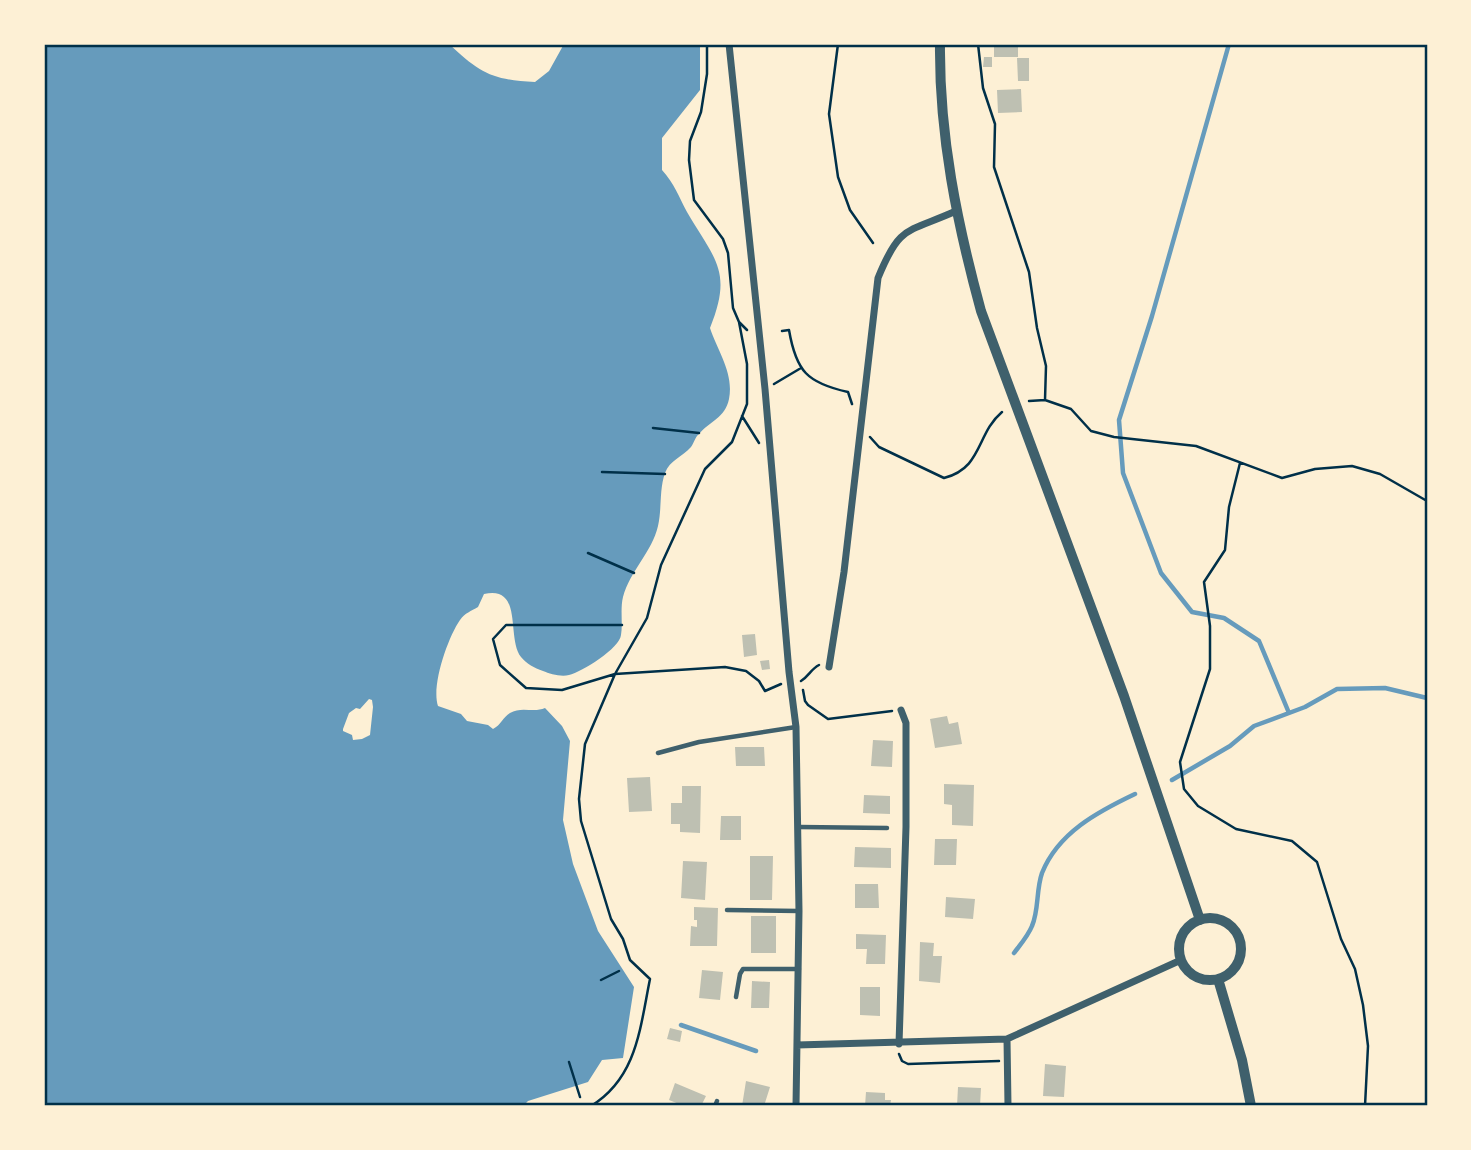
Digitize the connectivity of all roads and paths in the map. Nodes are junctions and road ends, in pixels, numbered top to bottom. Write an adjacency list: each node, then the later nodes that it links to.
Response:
1 (706, 44): 8 (path)
2 (729, 44): 12 (street)
3 (838, 44): 7 (path)
4 (940, 44): 6 (street)
5 (978, 44): 13 (path)
6 (956, 211): 17 (street); 38 (street)
7 (873, 243)
8 (739, 322): 9 (path); 16 (path)
9 (747, 330)
10 (782, 331): 11 (path)
11 (801, 368): 12 (path); 17 (path)
12 (765, 389): 20 (street)
13 (1045, 400): 14 (path); 21 (path)
14 (1029, 401)
15 (1002, 412): 17 (path)
16 (742, 416): 20 (path); 29 (path)
17 (859, 426): 28 (street)
18 (653, 428): 19 (path)
19 (699, 433)
20 (771, 452): 30 (street)
21 (1240, 463): 24 (path); 55 (path)
22 (602, 472): 23 (path)
23 (665, 474)
24 (1427, 500)
25 (588, 553): 26 (path)
26 (634, 573)
27 (622, 625): 29 (path)
28 (829, 667): 30 (path)
29 (615, 674): 30 (path); 51 (path)
30 (791, 684): 31 (path); 32 (street)
31 (901, 710): 46 (street)
32 (796, 727): 33 (lane); 34 (street)
33 (658, 753)
34 (799, 827): 35 (lane); 37 (street)
35 (887, 828)
36 (727, 910): 37 (lane)
37 (799, 911): 40 (street)
38 (1200, 920): 39 (street); 42 (street)
39 (1181, 960): 42 (street); 45 (street)
40 (799, 969): 44 (lane); 47 (street)
41 (619, 971): 43 (path)
42 (1218, 979): 54 (street)
43 (601, 980)
44 (736, 997)
45 (1007, 1039): 46 (street); 53 (street)
46 (899, 1044): 47 (street); 48 (path)
47 (797, 1045): 52 (street)
48 (1002, 1061)
49 (569, 1062): 50 (path)
50 (580, 1097)
51 (591, 1106)
52 (796, 1106)
53 (1008, 1106)
54 (1251, 1106)
55 (1365, 1106)

